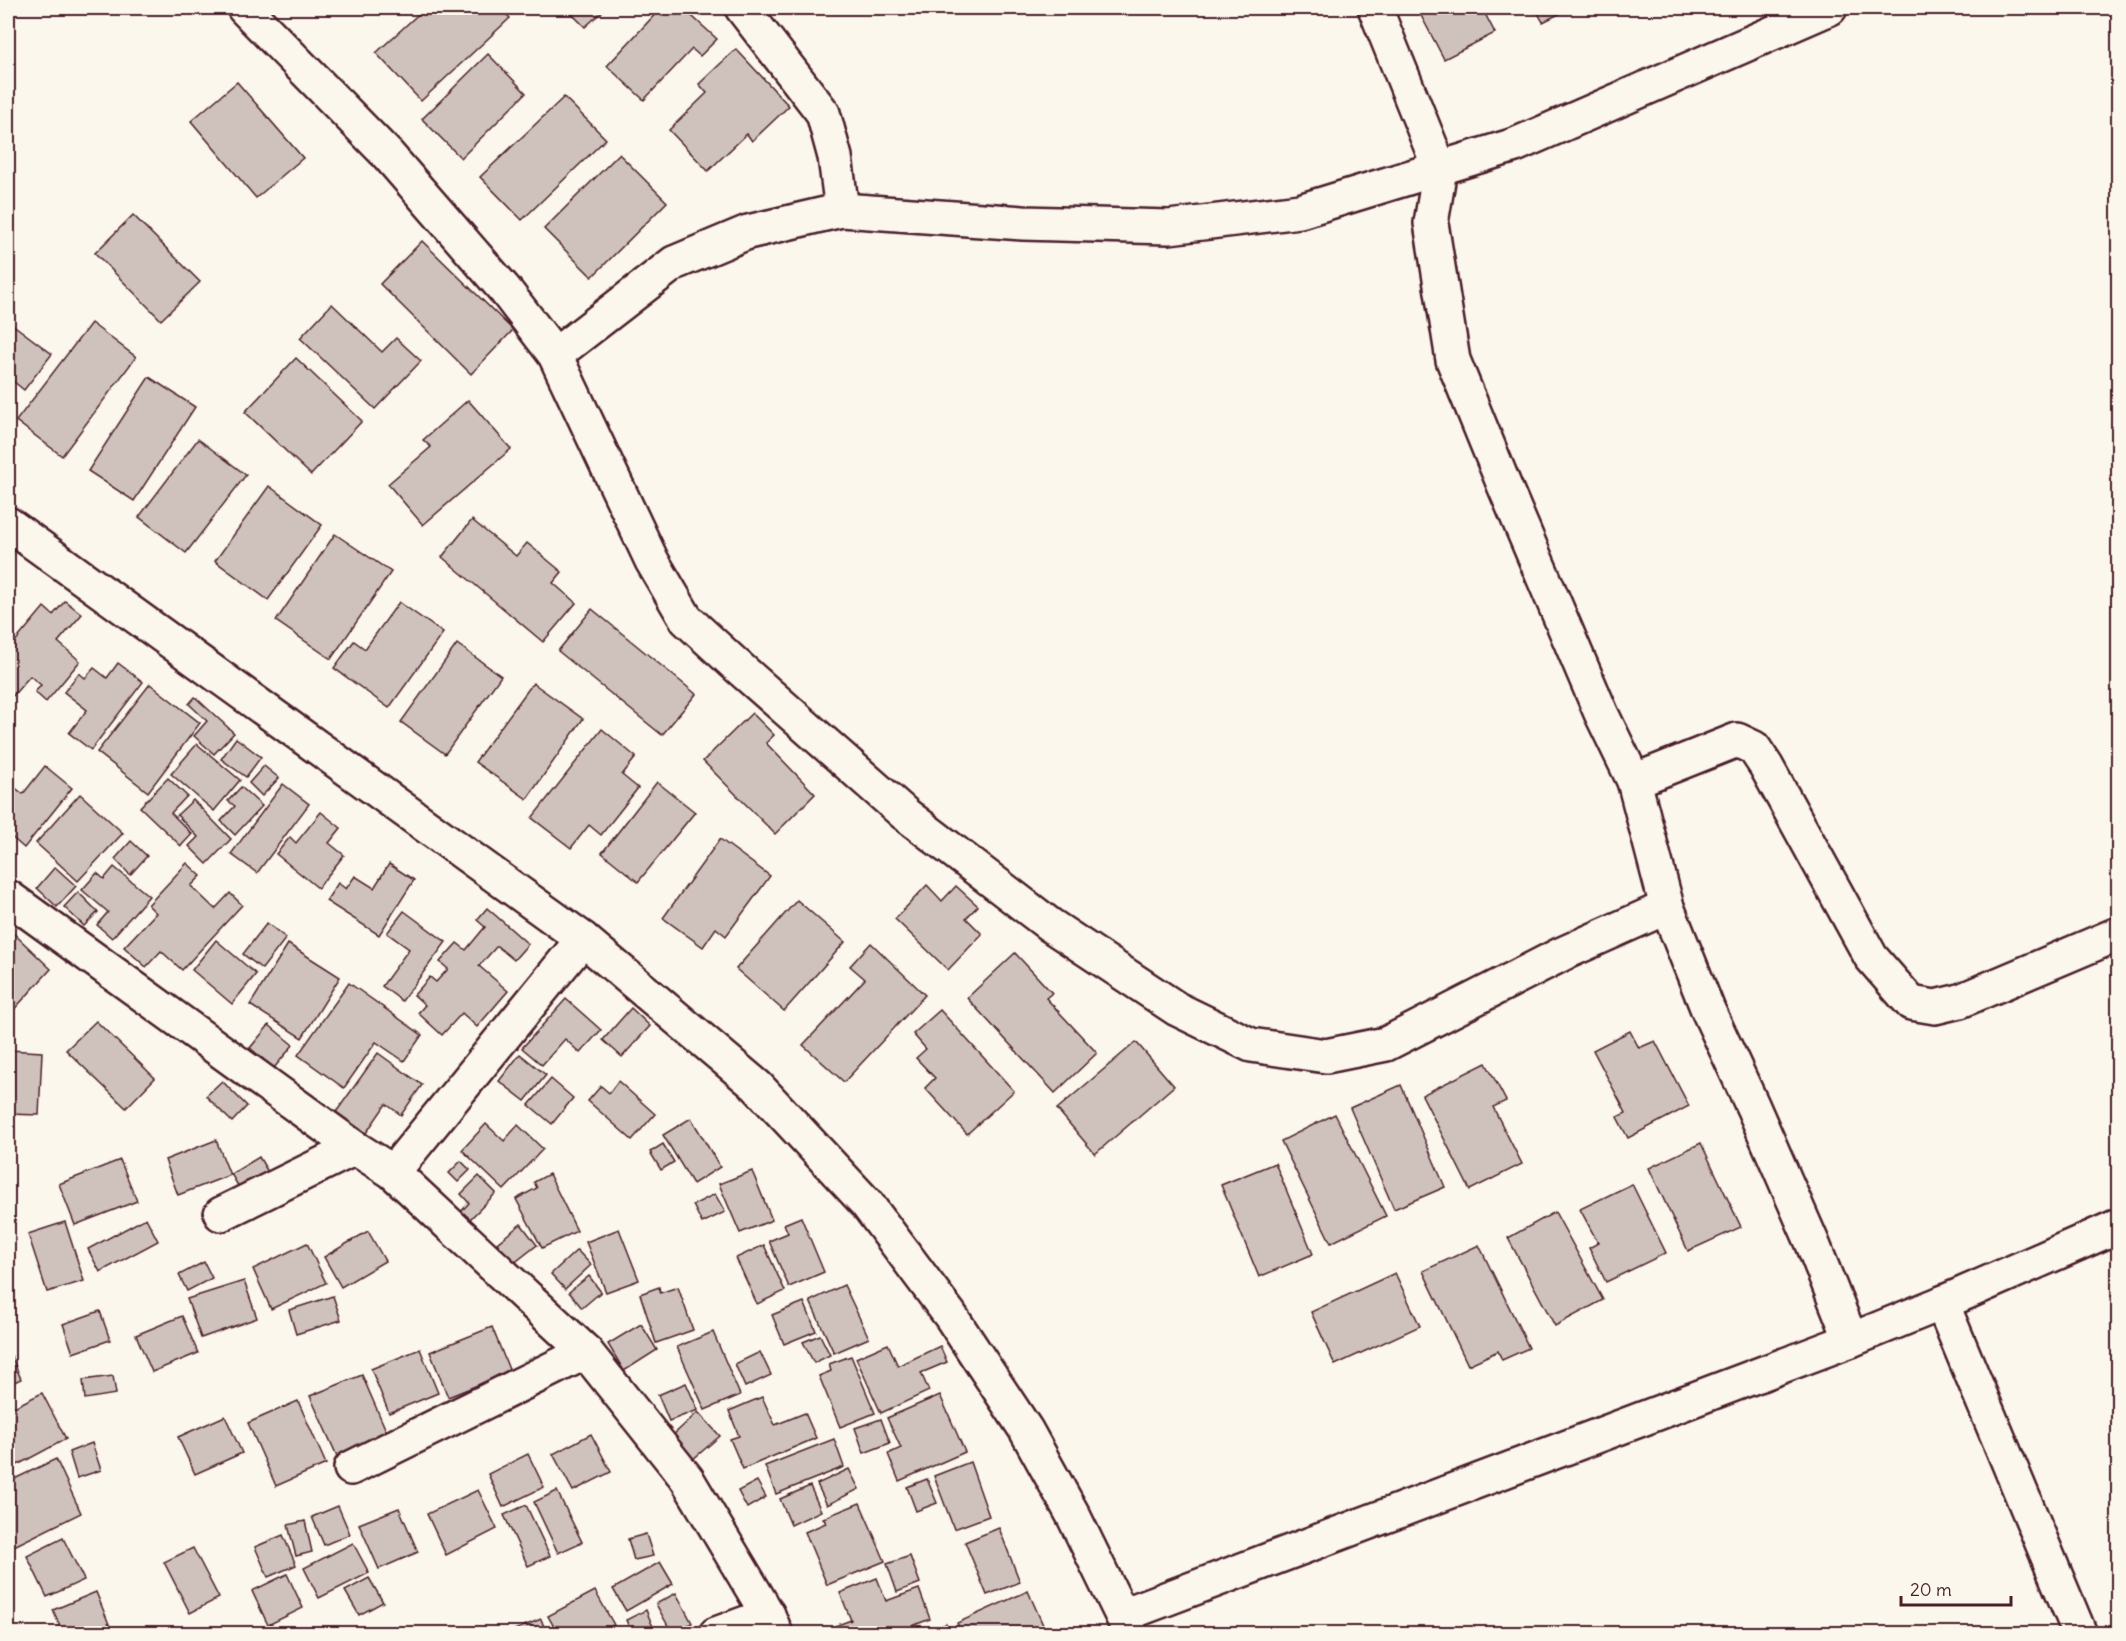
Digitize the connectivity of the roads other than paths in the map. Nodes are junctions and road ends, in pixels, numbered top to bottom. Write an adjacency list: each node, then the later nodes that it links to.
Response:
1 (244, 8): 7 (street)
2 (742, 8): 6 (street)
3 (1375, 8): 5 (street)
4 (1830, 8): 5 (street)
5 (1440, 169): 6 (street); 9 (street)
6 (842, 210): 7 (street)
7 (555, 355): 11 (street)
8 (8, 524): 13 (street)
9 (1634, 781): 11 (street); 12 (street)
10 (8, 897): 14 (street)
11 (1667, 907): 19 (street)
12 (2118, 934)
13 (583, 939): 15 (street); 23 (street)
14 (355, 1148): 15 (street); 16 (street)
15 (393, 1172): 20 (street)
16 (221, 1214)
17 (2118, 1226): 18 (street)
18 (1942, 1303): 19 (street); 25 (street)
19 (1851, 1340): 23 (street)
20 (586, 1352): 21 (street); 22 (street)
21 (351, 1468)
22 (772, 1624): 24 (street)
23 (1127, 1624)
24 (716, 1634)
25 (2080, 1634)

